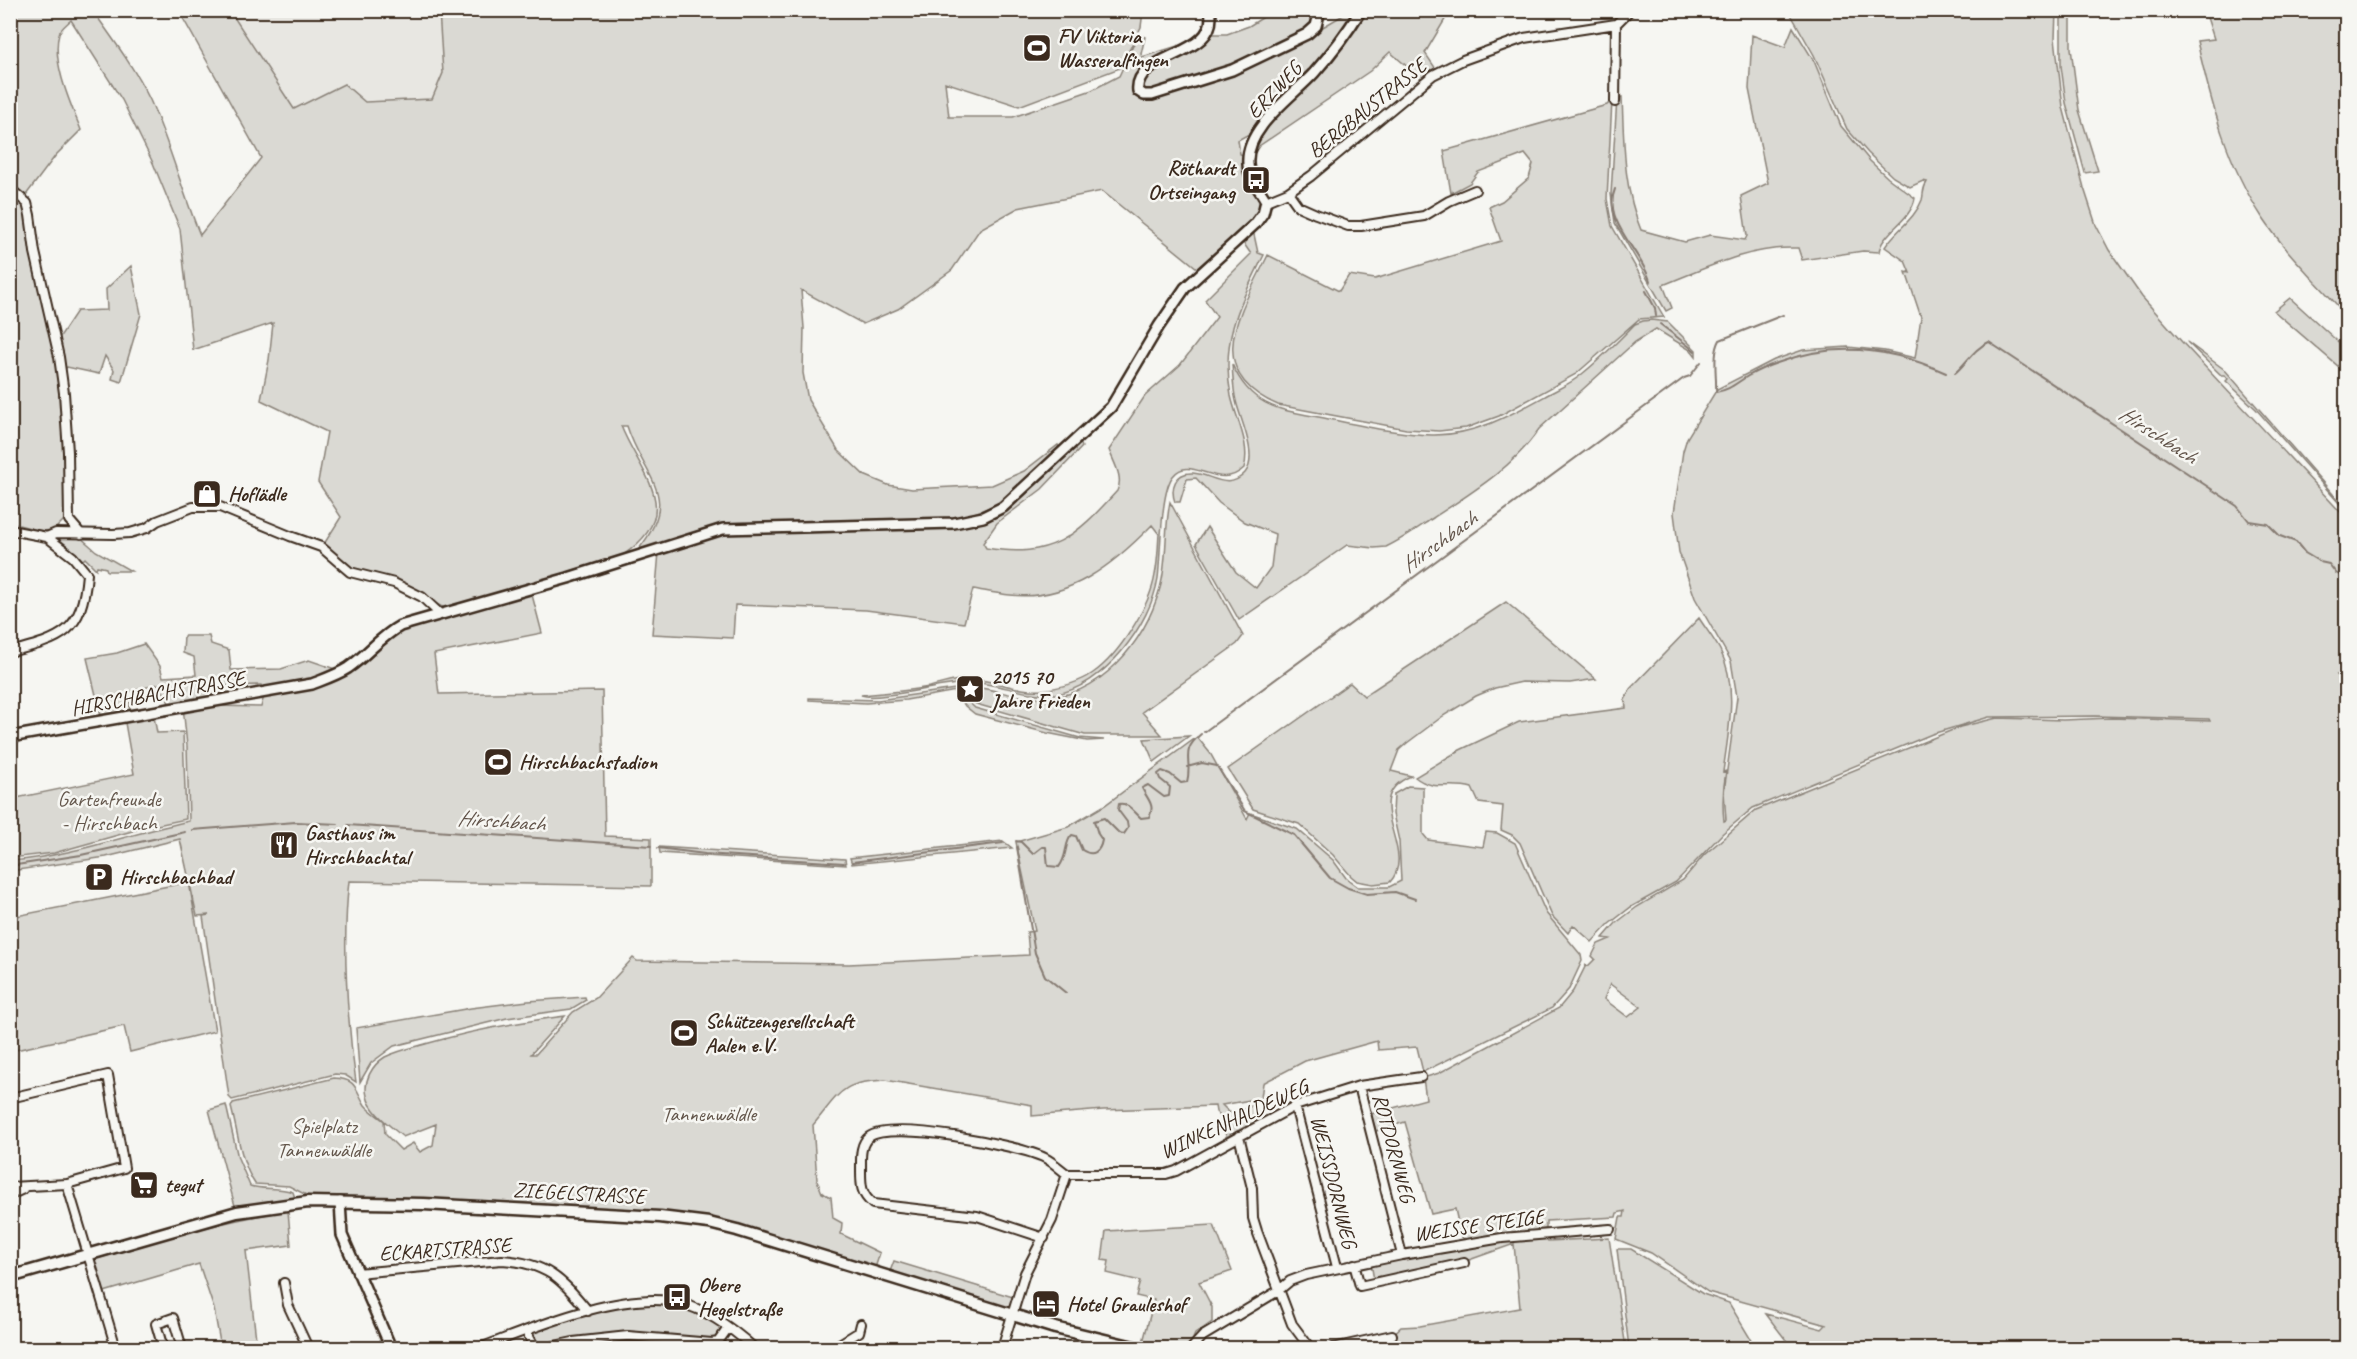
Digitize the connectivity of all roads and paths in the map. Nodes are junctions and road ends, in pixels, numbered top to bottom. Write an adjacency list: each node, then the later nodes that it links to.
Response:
1 (1209, 10): 2 (street, ERZWEG)
2 (1320, 10)
3 (1361, 10): 10 (street, ERZWEG)
4 (1630, 10): 5 (street)
5 (1616, 24): 6 (street); 9 (street, BERGBAUSTRASSE)
6 (1615, 102)
7 (1475, 190): 9 (street)
8 (10, 192): 11 (street)
9 (1288, 192): 10 (street, BERGBAUSTRASSE)
10 (1266, 201): 16 (street, HIRSCHBACHSTRASSE)
11 (69, 520): 13 (street); 14 (street)
12 (10, 530): 15 (street)
13 (56, 533): 14 (street); 15 (street)
14 (81, 534): 16 (street)
15 (47, 537): 17 (street)
16 (440, 614): 18 (street, HIRSCHBACHSTRASSE)
17 (10, 652)
18 (10, 737)
19 (1421, 1077): 20 (street, WINKENHALDEWEG)
20 (1359, 1086): 22 (street, WINKENHALDEWEG); 33 (street, ROTDORNWEG)
21 (10, 1098): 25 (street)
22 (1295, 1106): 23 (street, WINKENHALDEWEG); 36 (street, WEISSDORNWEG)
23 (1239, 1136): 24 (street, WINKENHALDEWEG); 40 (street)
24 (1067, 1174): 31 (street); 31 (street)
25 (67, 1184): 26 (street); 32 (street)
26 (27, 1186): 27 (street); 28 (street)
27 (10, 1187)
28 (10, 1195)
29 (340, 1202): 32 (main road, ZIEGELSTRASSE); 37 (street); 42 (main road, ZIEGELSTRASSE)
30 (1610, 1229): 33 (street, WEISSE STEIGE)
31 (1044, 1238): 42 (street)
32 (86, 1255): 38 (main road, ZIEGELSTRASSE); 47 (street)
33 (1402, 1255): 35 (street, WEISSE STEIGE)
34 (1464, 1263): 35 (street, WEISSE STEIGE)
35 (1354, 1264): 36 (street, WEISSE STEIGE)
36 (1337, 1267): 40 (street, WEISSE STEIGE)
37 (357, 1273): 41 (street, ECKARTSTRASSE); 51 (street)
38 (10, 1277)
39 (284, 1283): 50 (street)
40 (1278, 1291): 61 (street, WEISSE STEIGE); 62 (street)
41 (588, 1311): 44 (street); 45 (street)
42 (1011, 1315): 59 (street); 60 (main road, ZIEGELSTRASSE)
43 (861, 1324): 56 (street)
44 (728, 1328): 54 (street); 55 (street)
45 (526, 1331): 52 (street); 53 (street)
46 (1392, 1335): 63 (street)
47 (116, 1348)
48 (164, 1348): 49 (street)
49 (182, 1348)
50 (308, 1348)
51 (391, 1348)
52 (480, 1348)
53 (535, 1348)
54 (545, 1348)
55 (754, 1348)
56 (833, 1348)
57 (939, 1348): 58 (street)
58 (944, 1348)
59 (1002, 1348)
60 (1138, 1348)
61 (1192, 1348)
62 (1310, 1348)
63 (1333, 1348)

